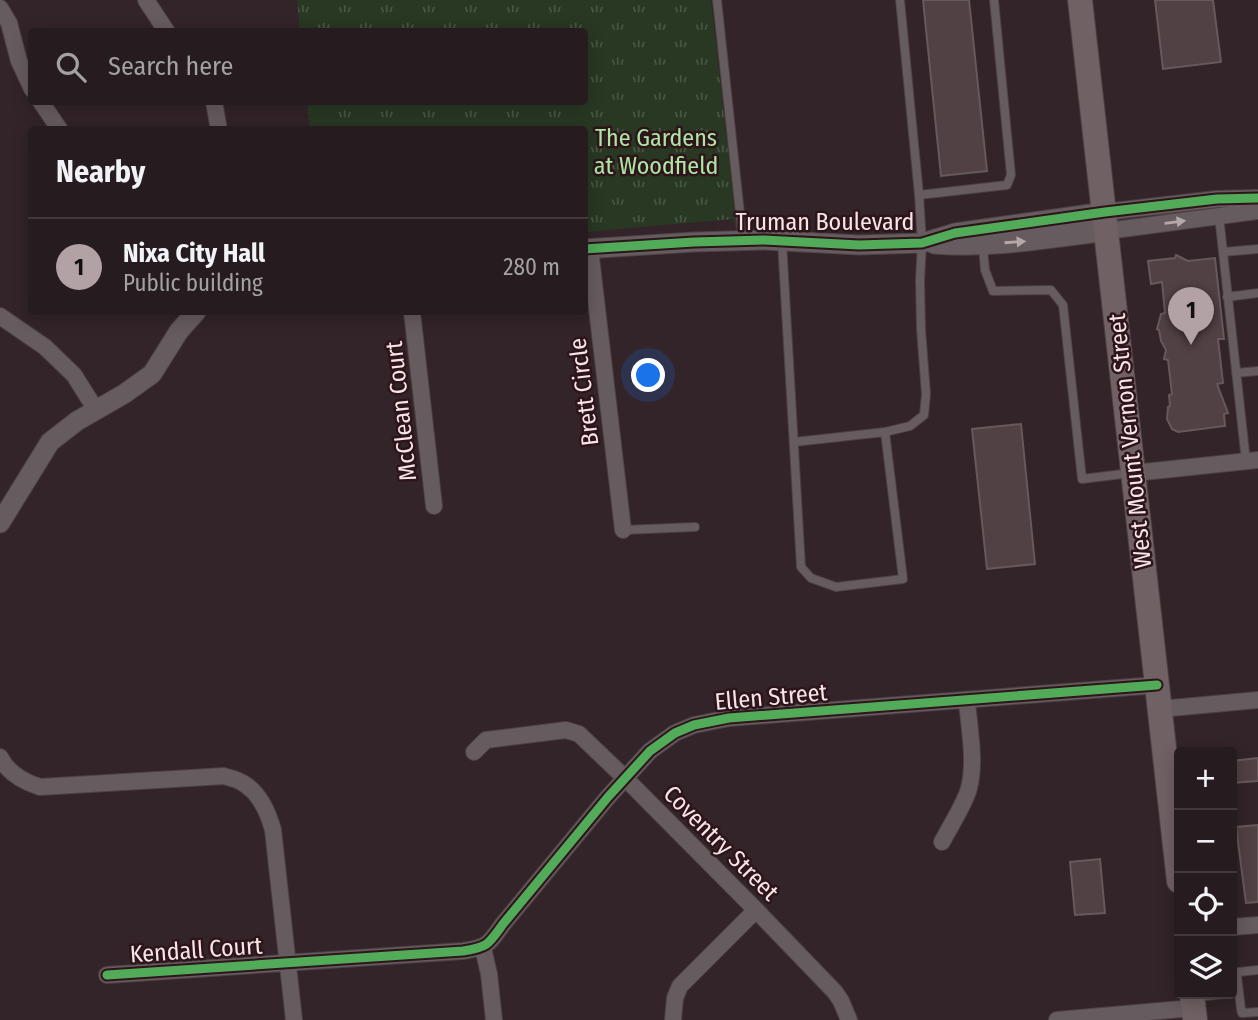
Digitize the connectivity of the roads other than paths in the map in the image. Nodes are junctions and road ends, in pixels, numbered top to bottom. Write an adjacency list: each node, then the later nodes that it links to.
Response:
1 (146, 0): 7 (street)
2 (717, 0): 20 (lane)
3 (900, 0): 13 (lane)
4 (994, 0): 13 (lane)
5 (1080, 0): 18 (main road, West Mount Vernon Street)
6 (0, 8): 8 (street)
7 (164, 28)
8 (28, 80)
9 (43, 105): 11 (street)
10 (215, 105): 12 (street)
11 (57, 126)
12 (218, 126)
13 (919, 195): 22 (lane)
14 (1258, 198): 15 (street)
15 (1217, 199): 17 (lane); 18 (street)
16 (1258, 211): 17 (street)
17 (1219, 216): 18 (street, one-way to 17); 25 (lane)
18 (1106, 221): 19 (street, Truman Boulevard); 38 (main road, West Mount Vernon Street)
19 (982, 236): 22 (street, Truman Boulevard); 38 (lane)
20 (743, 241): 21 (street, Truman Boulevard); 23 (street, Truman Boulevard)
21 (782, 242): 22 (street, Truman Boulevard); 36 (lane)
22 (922, 243): 35 (lane)
23 (588, 249)
24 (1258, 249): 25 (lane)
25 (1223, 252): 28 (lane)
26 (588, 257): 42 (street, Brett Circle)
27 (1258, 293): 28 (lane)
28 (1227, 296): 33 (lane)
29 (193, 315): 34 (street)
30 (412, 315): 39 (street, McClean Court)
31 (0, 316): 34 (street)
32 (1258, 371): 33 (lane)
33 (1236, 373): 37 (lane)
34 (96, 410): 40 (street)
35 (885, 432): 36 (lane); 36 (lane)
36 (794, 442)
37 (1252, 460): 38 (street)
38 (1134, 473): 43 (main road, West Mount Vernon Street)
39 (434, 506)
40 (0, 523)
41 (695, 527): 42 (lane)
42 (623, 530)
43 (1159, 697): 44 (street, Ellen Street); 45 (street, Ellen Street); 50 (main road, West Mount Vernon Street)
44 (1258, 700)
45 (967, 701): 48 (street, Ellen Street); 49 (street)
46 (474, 752): 48 (street, Coventry Street)
47 (0, 757): 55 (street)
48 (625, 778): 51 (street, Coventry Street); 54 (street, Ellen Street)
49 (942, 842)
50 (1178, 873)
51 (756, 910): 65 (street); 66 (street, Coventry Street)
52 (1258, 925): 53 (street)
53 (1237, 927)
54 (483, 947): 55 (street, Kendall Court); 64 (street)
55 (288, 963): 57 (street, Kendall Court); 63 (street)
56 (1258, 970): 58 (lane)
57 (107, 975)
58 (1237, 979)
59 (1210, 999): 61 (lane)
60 (1237, 999): 62 (lane)
61 (1193, 1005): 67 (street)
62 (1258, 1012)
63 (294, 1020)
64 (494, 1020)
65 (673, 1020)
66 (849, 1020)
67 (1056, 1020)

